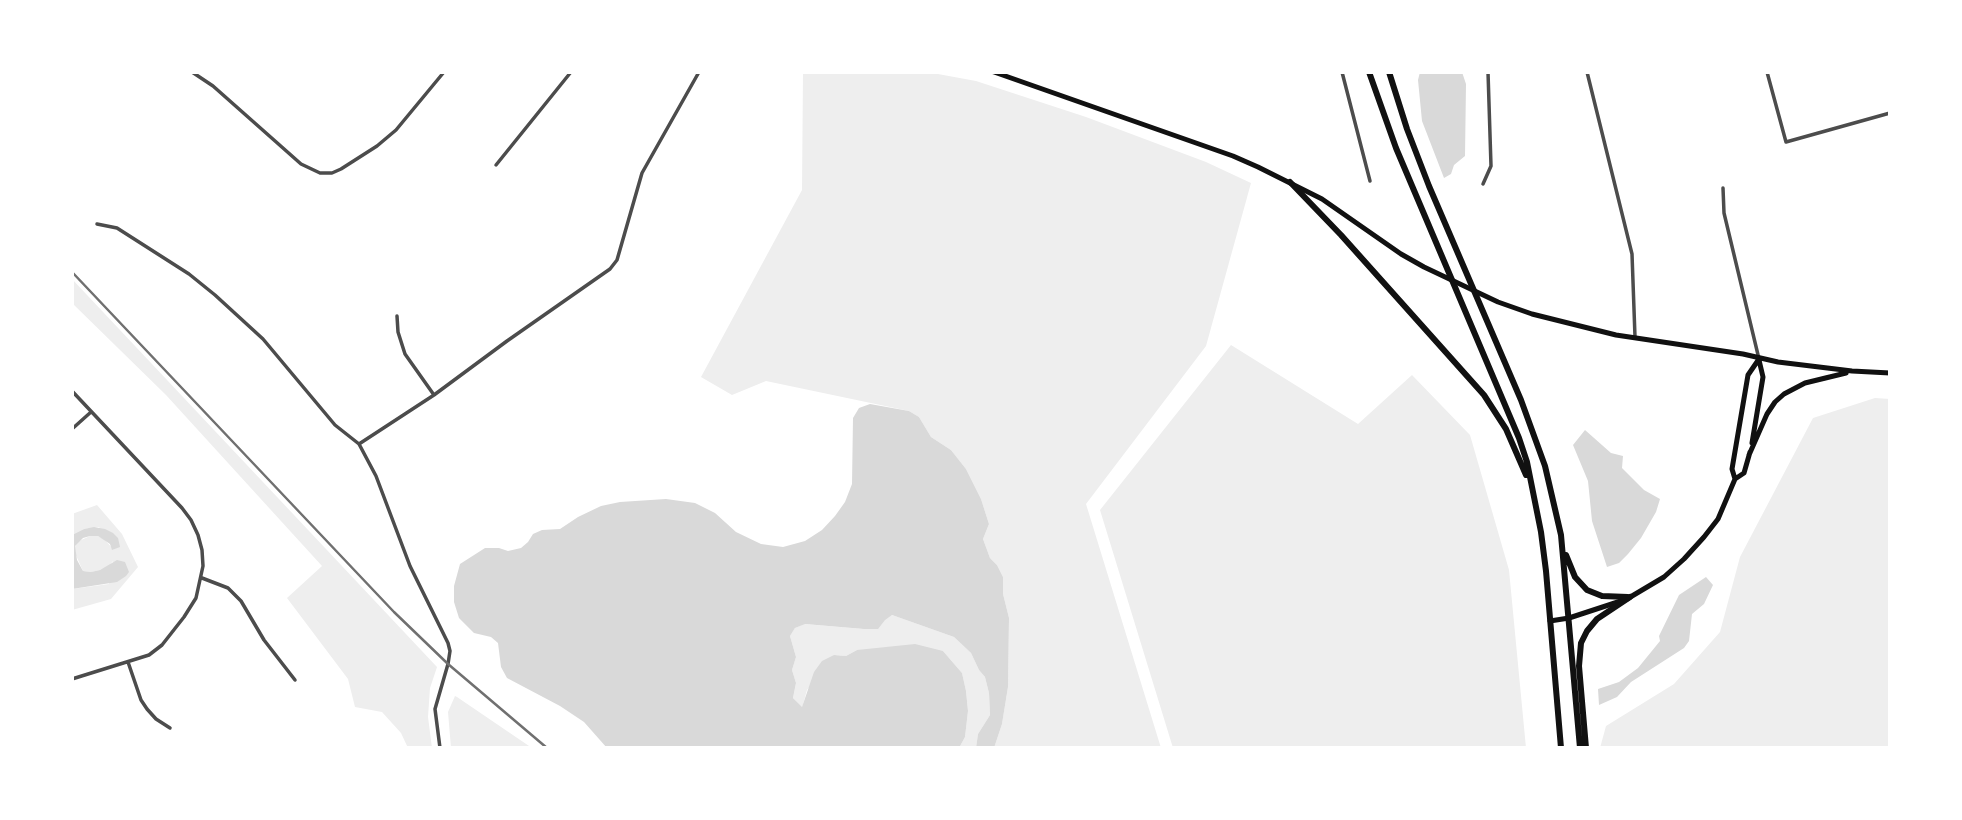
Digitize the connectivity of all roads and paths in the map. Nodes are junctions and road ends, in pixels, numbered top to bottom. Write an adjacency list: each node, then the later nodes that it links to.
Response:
1 (192, 72): 2 (street)
2 (444, 72)
3 (571, 72): 13 (street)
4 (699, 72): 25 (street)
5 (994, 72): 15 (main road)
6 (1342, 72): 14 (street)
7 (1369, 72): 31 (main road)
8 (1389, 72): 32 (main road)
9 (1488, 72): 16 (street)
10 (1587, 72): 20 (street)
11 (1767, 72): 12 (street)
12 (1890, 113)
13 (496, 165)
14 (1370, 181)
15 (1290, 182): 20 (main road); 31 (main road)
16 (1483, 184)
17 (1723, 188): 21 (street)
18 (97, 224): 28 (street)
19 (397, 316): 25 (street)
20 (1635, 337): 21 (main road)
21 (1759, 359): 22 (main road); 29 (main road); 30 (main road)
22 (1852, 371): 23 (main road); 29 (main road)
23 (1890, 373)
24 (72, 391): 26 (street)
25 (433, 395): 28 (street)
26 (92, 412): 27 (street); 33 (street)
27 (72, 429)
28 (359, 444): 42 (street)
29 (1749, 455): 30 (main road)
30 (1735, 479): 34 (main road)
31 (1533, 494): 36 (main road)
32 (1562, 535): 34 (main road); 35 (main road)
33 (202, 578): 37 (street); 39 (street)
34 (1630, 597): 35 (main road); 44 (main road)
35 (1569, 618): 36 (main road); 41 (main road)
36 (1550, 621): 43 (main road)
37 (128, 662): 38 (street); 40 (street)
38 (72, 679)
39 (295, 680)
40 (170, 728)
41 (1579, 745)
42 (440, 748)
43 (1561, 748)
44 (1586, 748)

